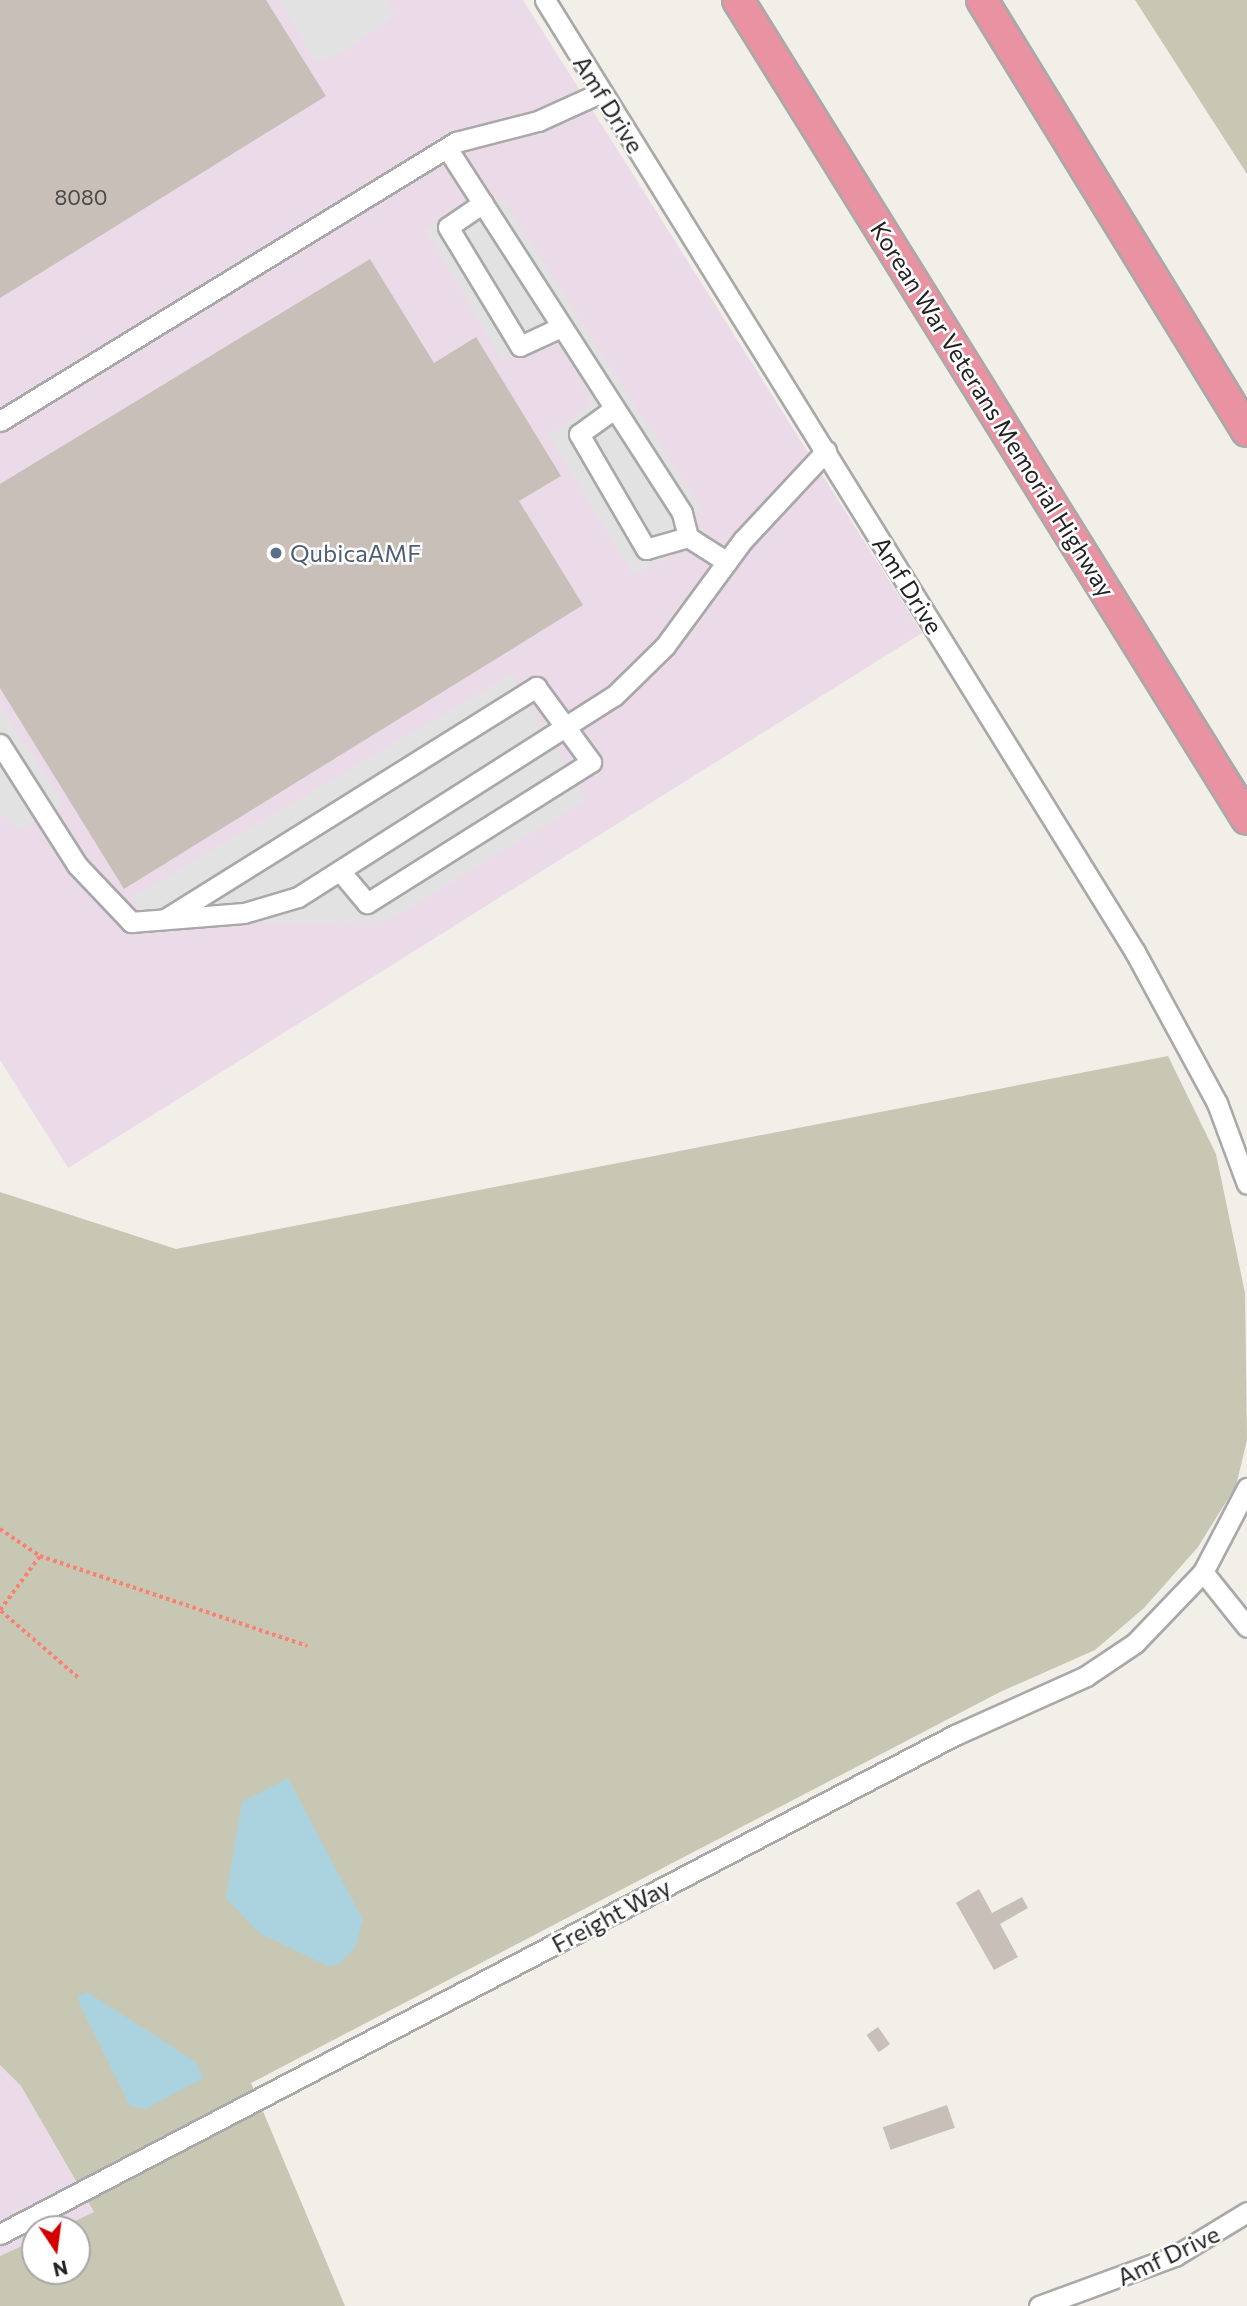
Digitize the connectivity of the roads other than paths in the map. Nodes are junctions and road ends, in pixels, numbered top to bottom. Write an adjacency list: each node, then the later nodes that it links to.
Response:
1 (545, 0): 4 (street, Amf Drive)
2 (738, 0): 16 (highway, Korean War Veterans Memorial Highway)
3 (982, 0): 10 (highway)
4 (602, 92): 5 (street); 11 (street, Amf Drive)
5 (447, 148): 6 (street); 9 (street)
6 (482, 203): 7 (street); 7 (street)
7 (561, 327): 8 (street)
8 (611, 411): 12 (street); 12 (street)
9 (0, 421)
10 (1247, 431)
11 (826, 451): 13 (street); 19 (street, Amf Drive)
12 (688, 537): 13 (street)
13 (727, 562): 14 (street)
14 (569, 727): 17 (street); 17 (street); 18 (street)
15 (0, 744): 18 (street)
16 (1247, 819)
17 (340, 871): 18 (street)
18 (160, 922)
19 (1247, 1184)
20 (1247, 1488): 21 (street)
21 (1203, 1572): 22 (street); 24 (street, Freight Way)
22 (1247, 1627)
23 (1247, 2212): 25 (street, Amf Drive)
24 (0, 2234)
25 (1085, 2292): 26 (street, Amf Drive); 27 (street, Amf Drive)
26 (1039, 2306)
27 (1061, 2306)

